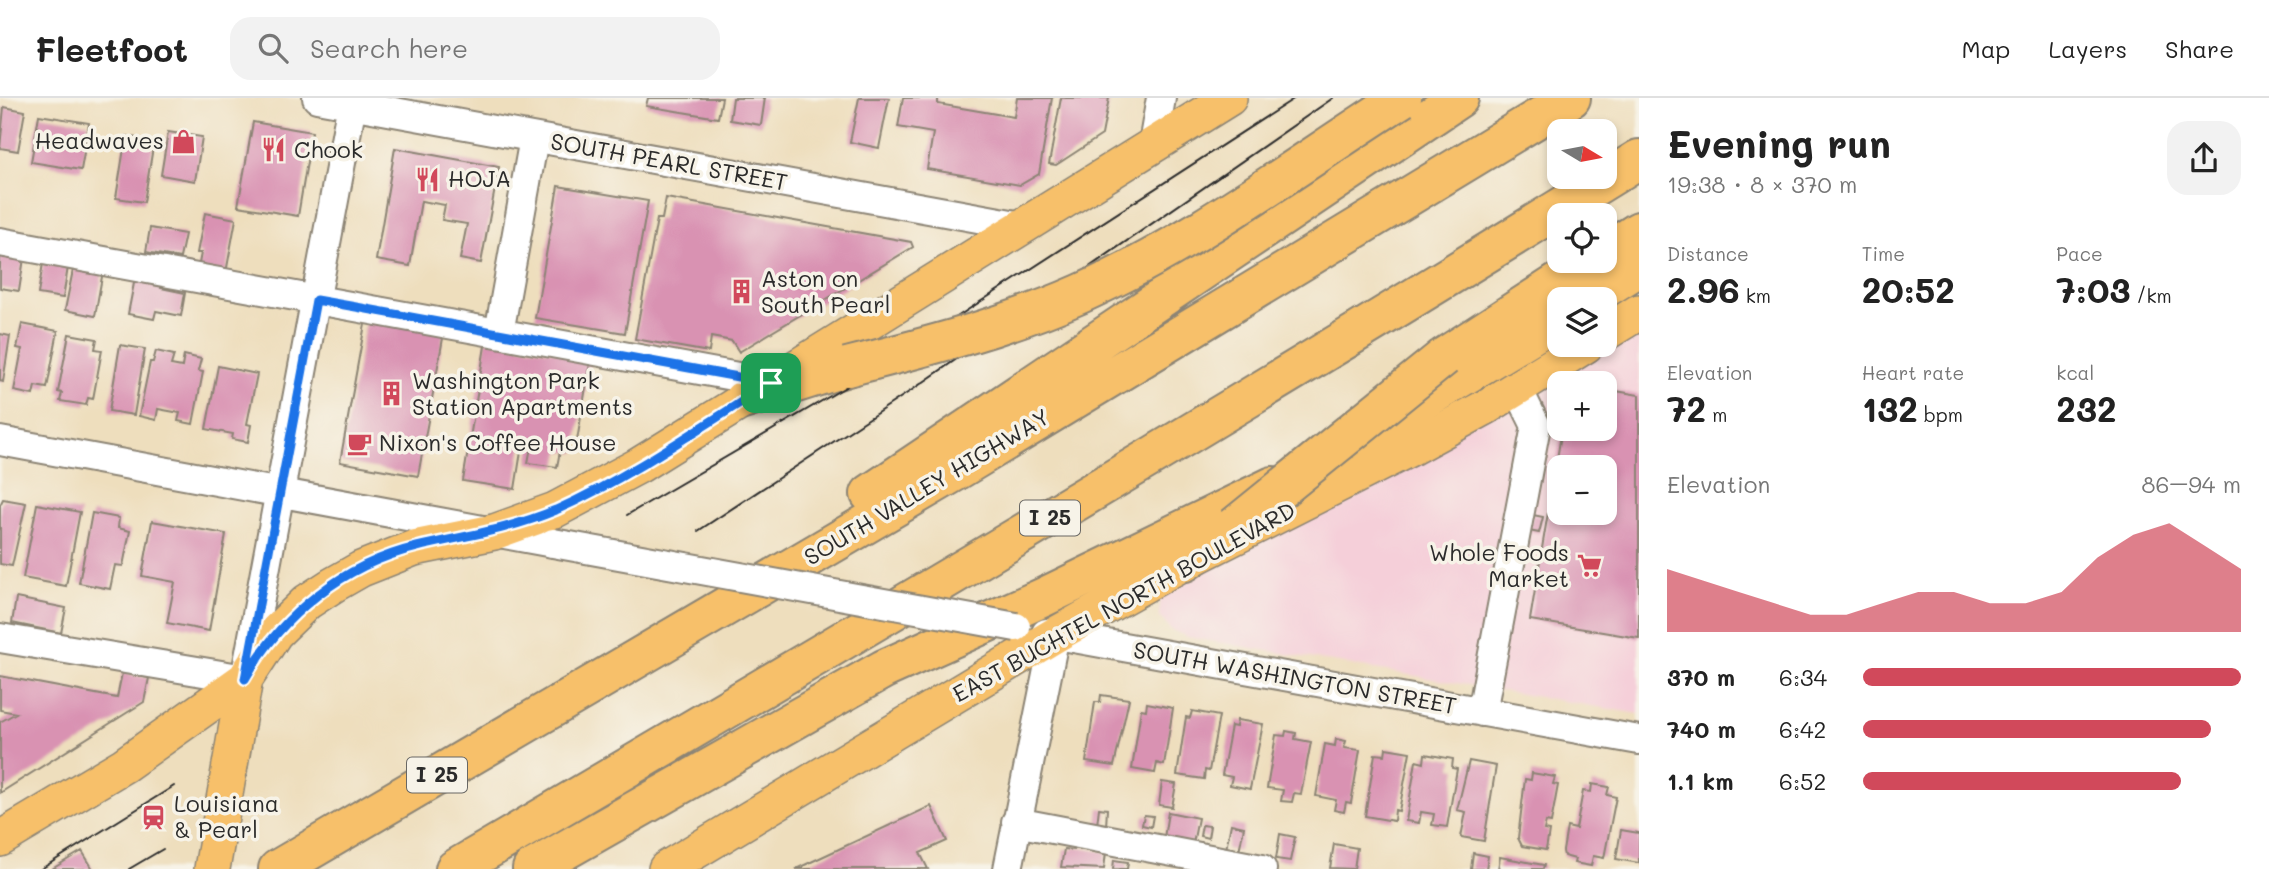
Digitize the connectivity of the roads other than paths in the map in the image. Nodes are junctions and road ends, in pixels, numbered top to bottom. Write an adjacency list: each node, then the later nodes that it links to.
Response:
1 (317, 98): 7 (street, SOUTH PEARL STREET)
2 (1161, 98): 10 (street)
3 (1229, 98): 10 (main road)
4 (1402, 98): 26 (highway, bridge)
5 (1459, 98): 34 (highway)
6 (1571, 98): 34 (highway, SOUTH VALLEY HIGHWAY / I 25)
7 (353, 101): 8 (street, SOUTH PEARL STREET); 19 (street)
8 (425, 108): 9 (street, SOUTH PEARL STREET)
9 (534, 138): 12 (street, SOUTH PEARL STREET); 23 (street)
10 (1153, 144): 12 (main road)
11 (1639, 159): 41 (highway, I 25)
12 (1022, 226): 26 (main road)
13 (1639, 231): 15 (highway)
14 (0, 242): 19 (street)
15 (1617, 245)
16 (1639, 267): 18 (highway)
17 (1574, 273): 30 (highway, bridge)
18 (1607, 287)
19 (316, 300): 23 (street); 28 (street)
20 (1639, 312): 22 (main road)
21 (1547, 325): 42 (highway)
22 (1617, 326)
23 (499, 333): 26 (street)
24 (1566, 357): 25 (main road, EAST BUCHTEL NORTH BOULEVARD)
25 (1517, 387): 30 (main road, EAST BUCHTEL NORTH BOULEVARD); 35 (street)
26 (757, 392): 29 (main road)
27 (0, 441): 28 (street, SOUTH WASHINGTON STREET)
28 (280, 492): 29 (street, SOUTH WASHINGTON STREET); 33 (street)
29 (494, 532): 31 (street, SOUTH WASHINGTON STREET, bridge); 33 (main road)
30 (1185, 562): 31 (main road, EAST BUCHTEL NORTH BOULEVARD)
31 (1055, 635): 35 (street, SOUTH WASHINGTON STREET); 37 (street); 43 (main road, EAST BUCHTEL NORTH BOULEVARD)
32 (0, 638): 33 (street)
33 (245, 679): 38 (main road); 39 (main road)
34 (597, 681): 40 (highway, SOUTH VALLEY HIGHWAY / I 25)
35 (1482, 712): 36 (street, SOUTH WASHINGTON STREET)
36 (1639, 740)
37 (1016, 822): 44 (street); 45 (street)
38 (0, 839)
39 (212, 869)
40 (278, 869)
41 (455, 869)
42 (532, 869)
43 (666, 869)
44 (1008, 869)
45 (1262, 869)

